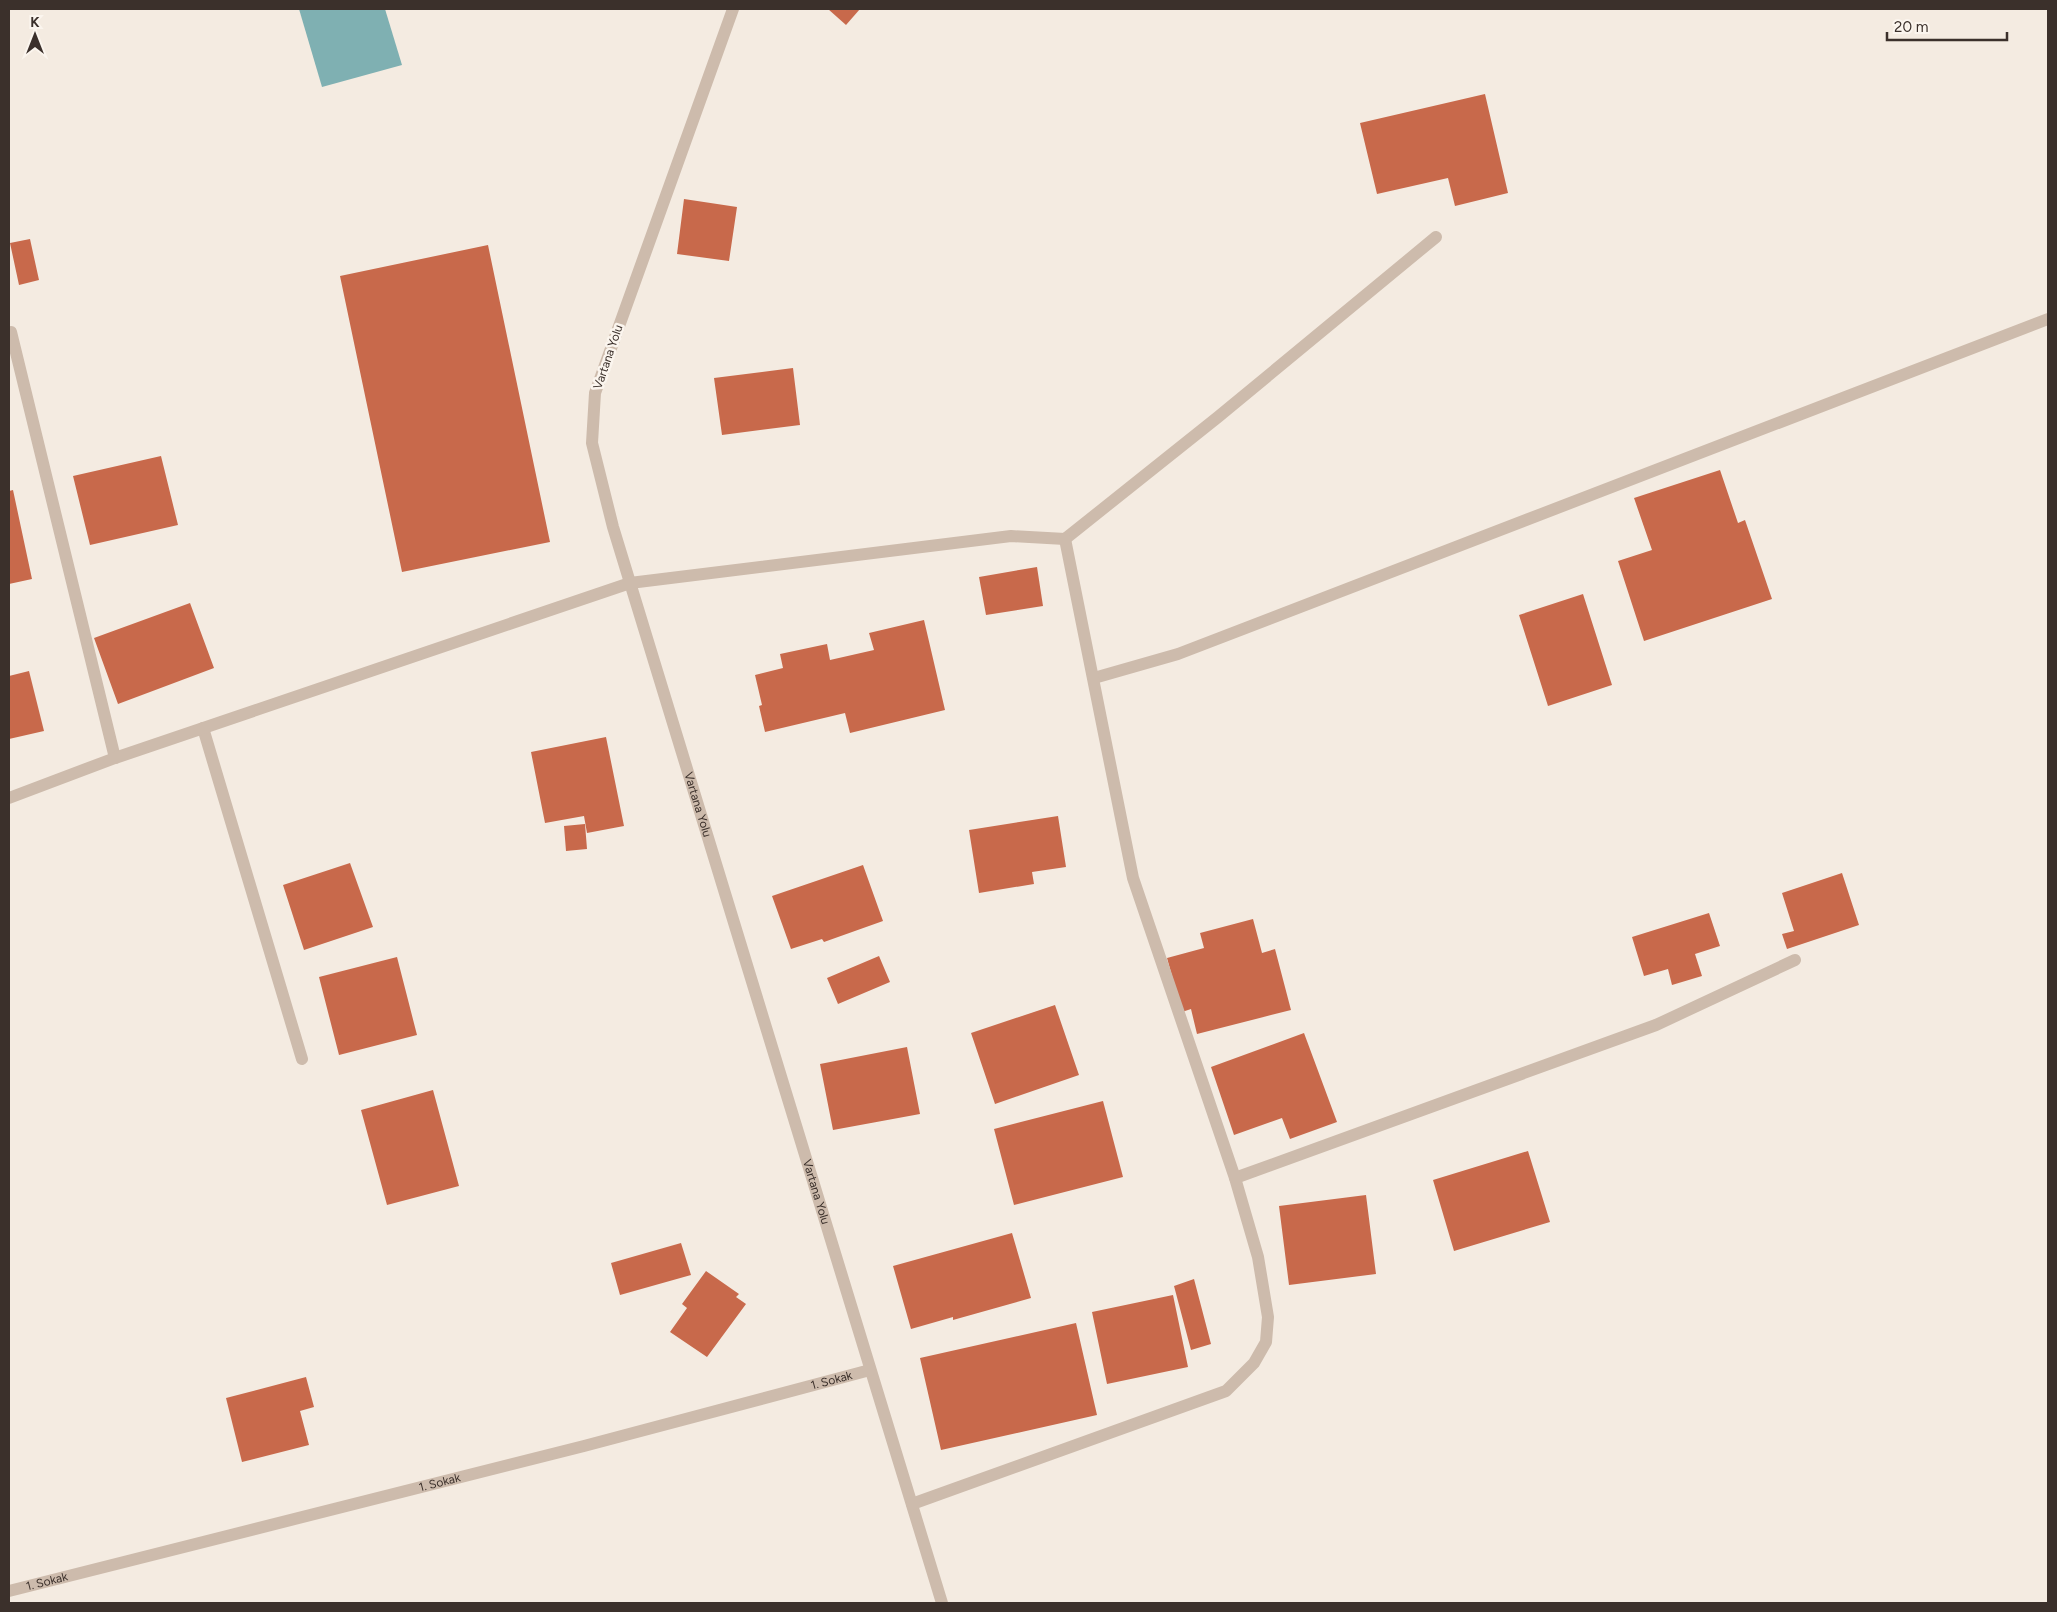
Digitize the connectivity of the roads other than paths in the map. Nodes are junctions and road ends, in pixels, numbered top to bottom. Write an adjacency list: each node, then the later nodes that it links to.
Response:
1 (733, 9): 6 (street, Vartana Yolu)
2 (1436, 237): 5 (street)
3 (2048, 319): 7 (street)
4 (11, 332): 9 (street)
5 (1065, 539): 6 (street); 7 (street)
6 (630, 583): 8 (street); 14 (street, Vartana Yolu)
7 (1094, 678): 13 (street)
8 (203, 728): 9 (street); 12 (street)
9 (115, 758): 10 (street)
10 (9, 798)
11 (1795, 960): 13 (street)
12 (302, 1059)
13 (1235, 1178): 15 (street)
14 (870, 1370): 15 (street, Vartana Yolu); 16 (street, 1. Sokak)
15 (912, 1504): 17 (street, Vartana Yolu)
16 (9, 1591)
17 (942, 1603)

